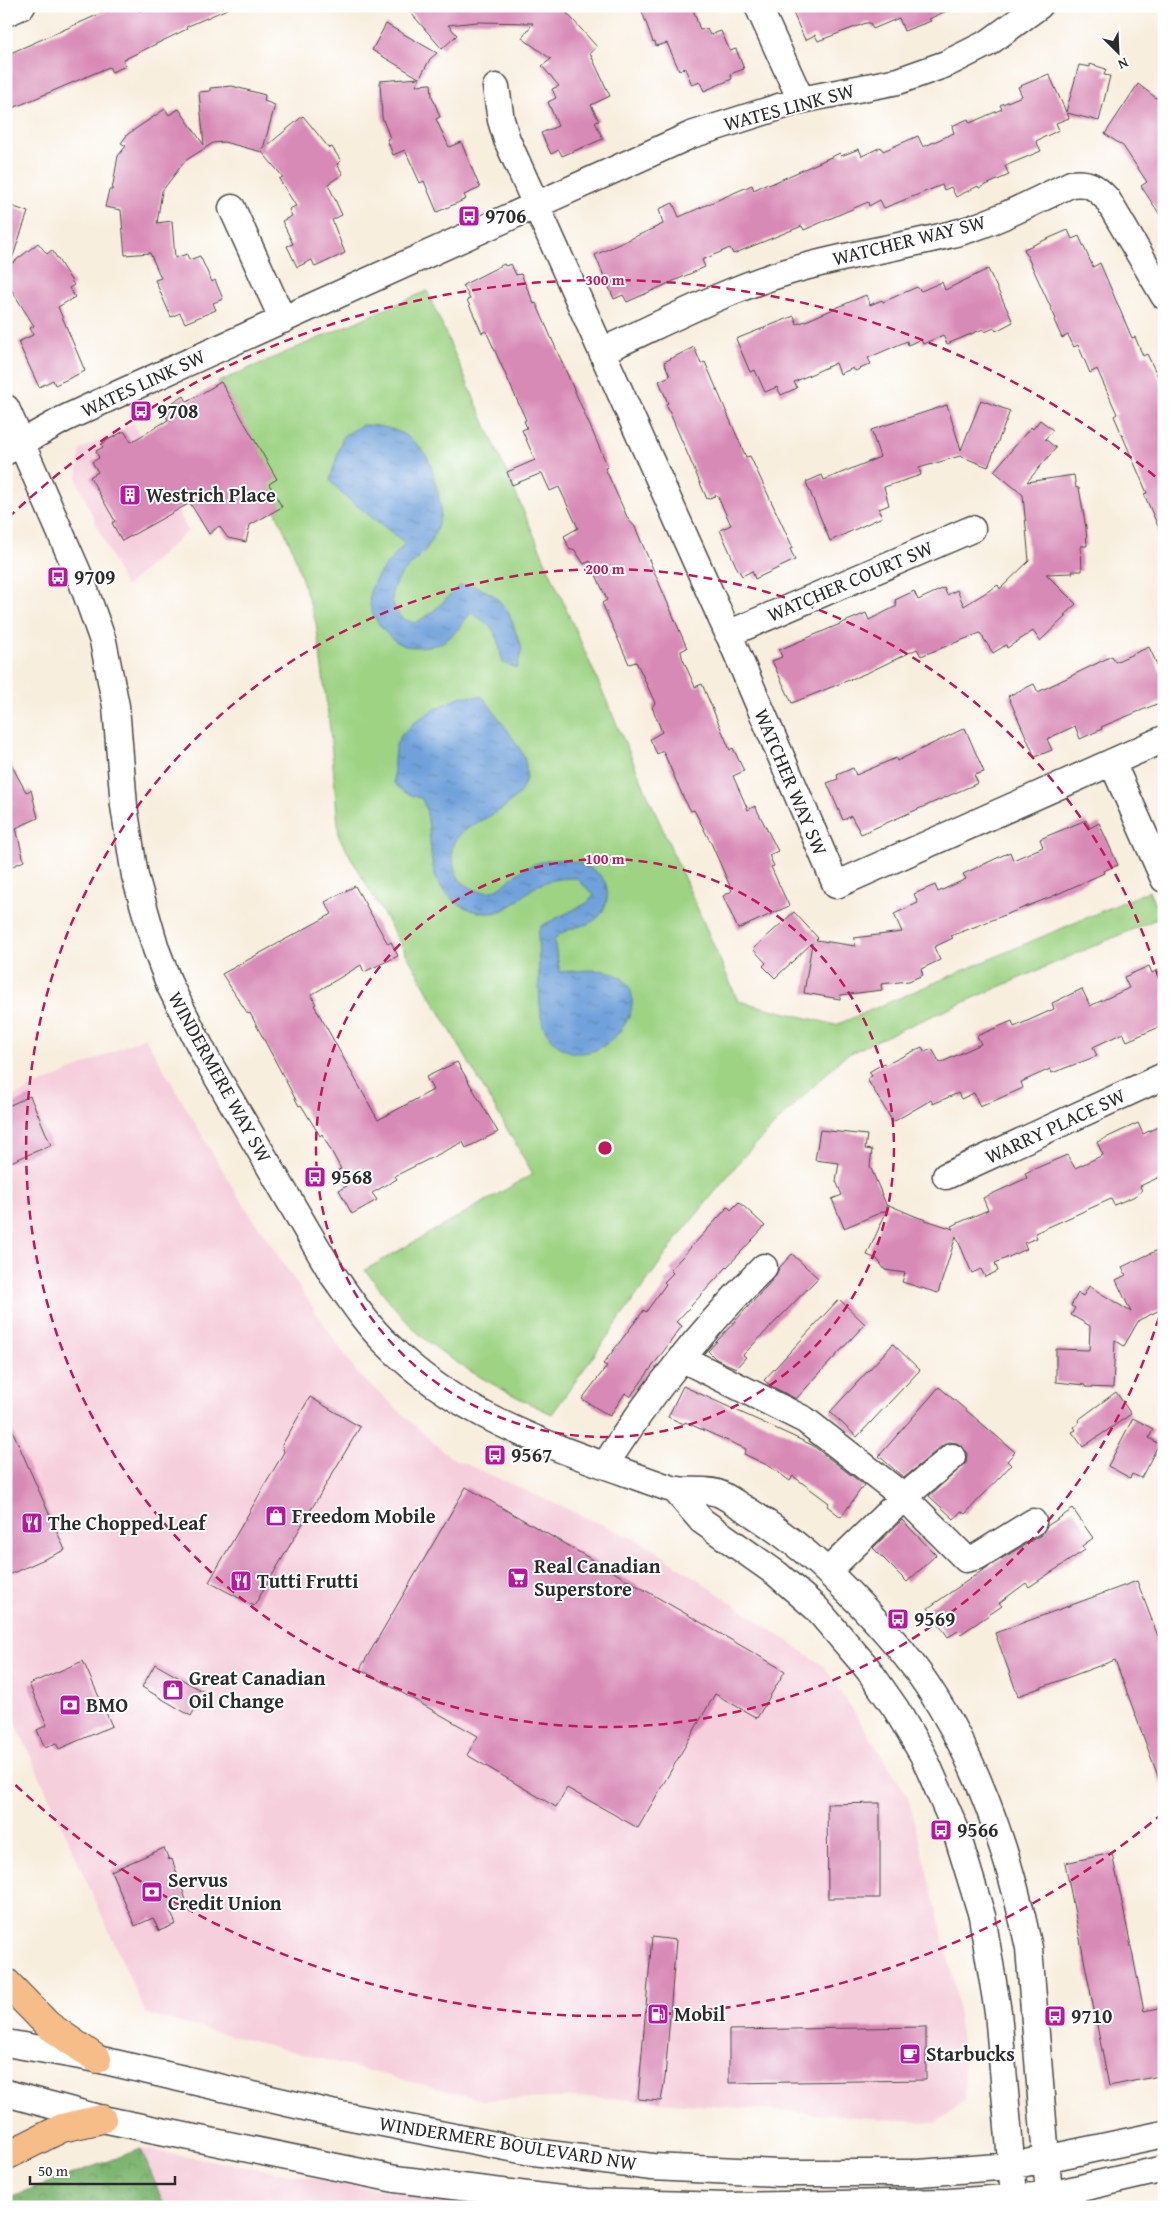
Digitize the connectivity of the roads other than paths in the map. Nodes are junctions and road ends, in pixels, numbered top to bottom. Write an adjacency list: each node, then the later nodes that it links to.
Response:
1 (22, 6): 4 (street)
2 (758, 6): 6 (street)
3 (1039, 6): 6 (street, WATES LINK SW)
4 (6, 14)
5 (496, 87): 7 (street)
6 (801, 100): 7 (street, WATES LINK SW)
7 (536, 206): 10 (street, WATES LINK SW); 11 (street, WATCHER WAY SW)
8 (232, 208): 10 (street)
9 (1164, 296): 11 (street, WATCHER WAY SW)
10 (283, 320): 13 (street, WATES LINK SW)
11 (602, 351): 15 (street, WATCHER WAY SW)
12 (6, 408): 13 (street, WINDERMERE WAY SW)
13 (14, 447): 24 (street, WINDERMERE WAY SW)
14 (972, 529): 15 (street, WATCHER COURT SW)
15 (728, 634): 17 (street, WATCHER WAY SW)
16 (1164, 739): 17 (street, WATCHER WAY SW)
17 (1112, 762): 18 (street)
18 (1164, 879)
19 (1164, 1076): 20 (street, WARRY PLACE SW)
20 (946, 1176)
21 (764, 1267): 22 (street)
22 (681, 1358): 24 (street); 26 (street)
23 (952, 1457): 26 (street)
24 (605, 1465): 25 (street, WINDERMERE WAY SW)
25 (676, 1490): 28 (street, WINDERMERE WAY SW); 37 (street)
26 (904, 1497): 27 (street); 28 (street)
27 (1033, 1522)
28 (828, 1571): 36 (street, WINDERMERE WAY SW)
29 (6, 1982): 31 (main road)
30 (6, 2044): 31 (street, WINDERMERE BOULEVARD NW)
31 (97, 2060): 37 (street, WINDERMERE BOULEVARD NW)
32 (6, 2093): 33 (street, WINDERMERE BOULEVARD NW)
33 (102, 2119): 35 (main road); 40 (street, WINDERMERE BOULEVARD NW)
34 (1164, 2134): 36 (street, WINDERMERE BOULEVARD NW)
35 (6, 2156)
36 (1048, 2159): 37 (street, WINDERMERE BOULEVARD NW); 39 (street, WINDERMERE WAY SW)
37 (1011, 2166): 40 (street)
38 (1164, 2169): 39 (street, WINDERMERE BOULEVARD NW)
39 (1050, 2201): 40 (street, WINDERMERE BOULEVARD NW)
40 (1014, 2202)

